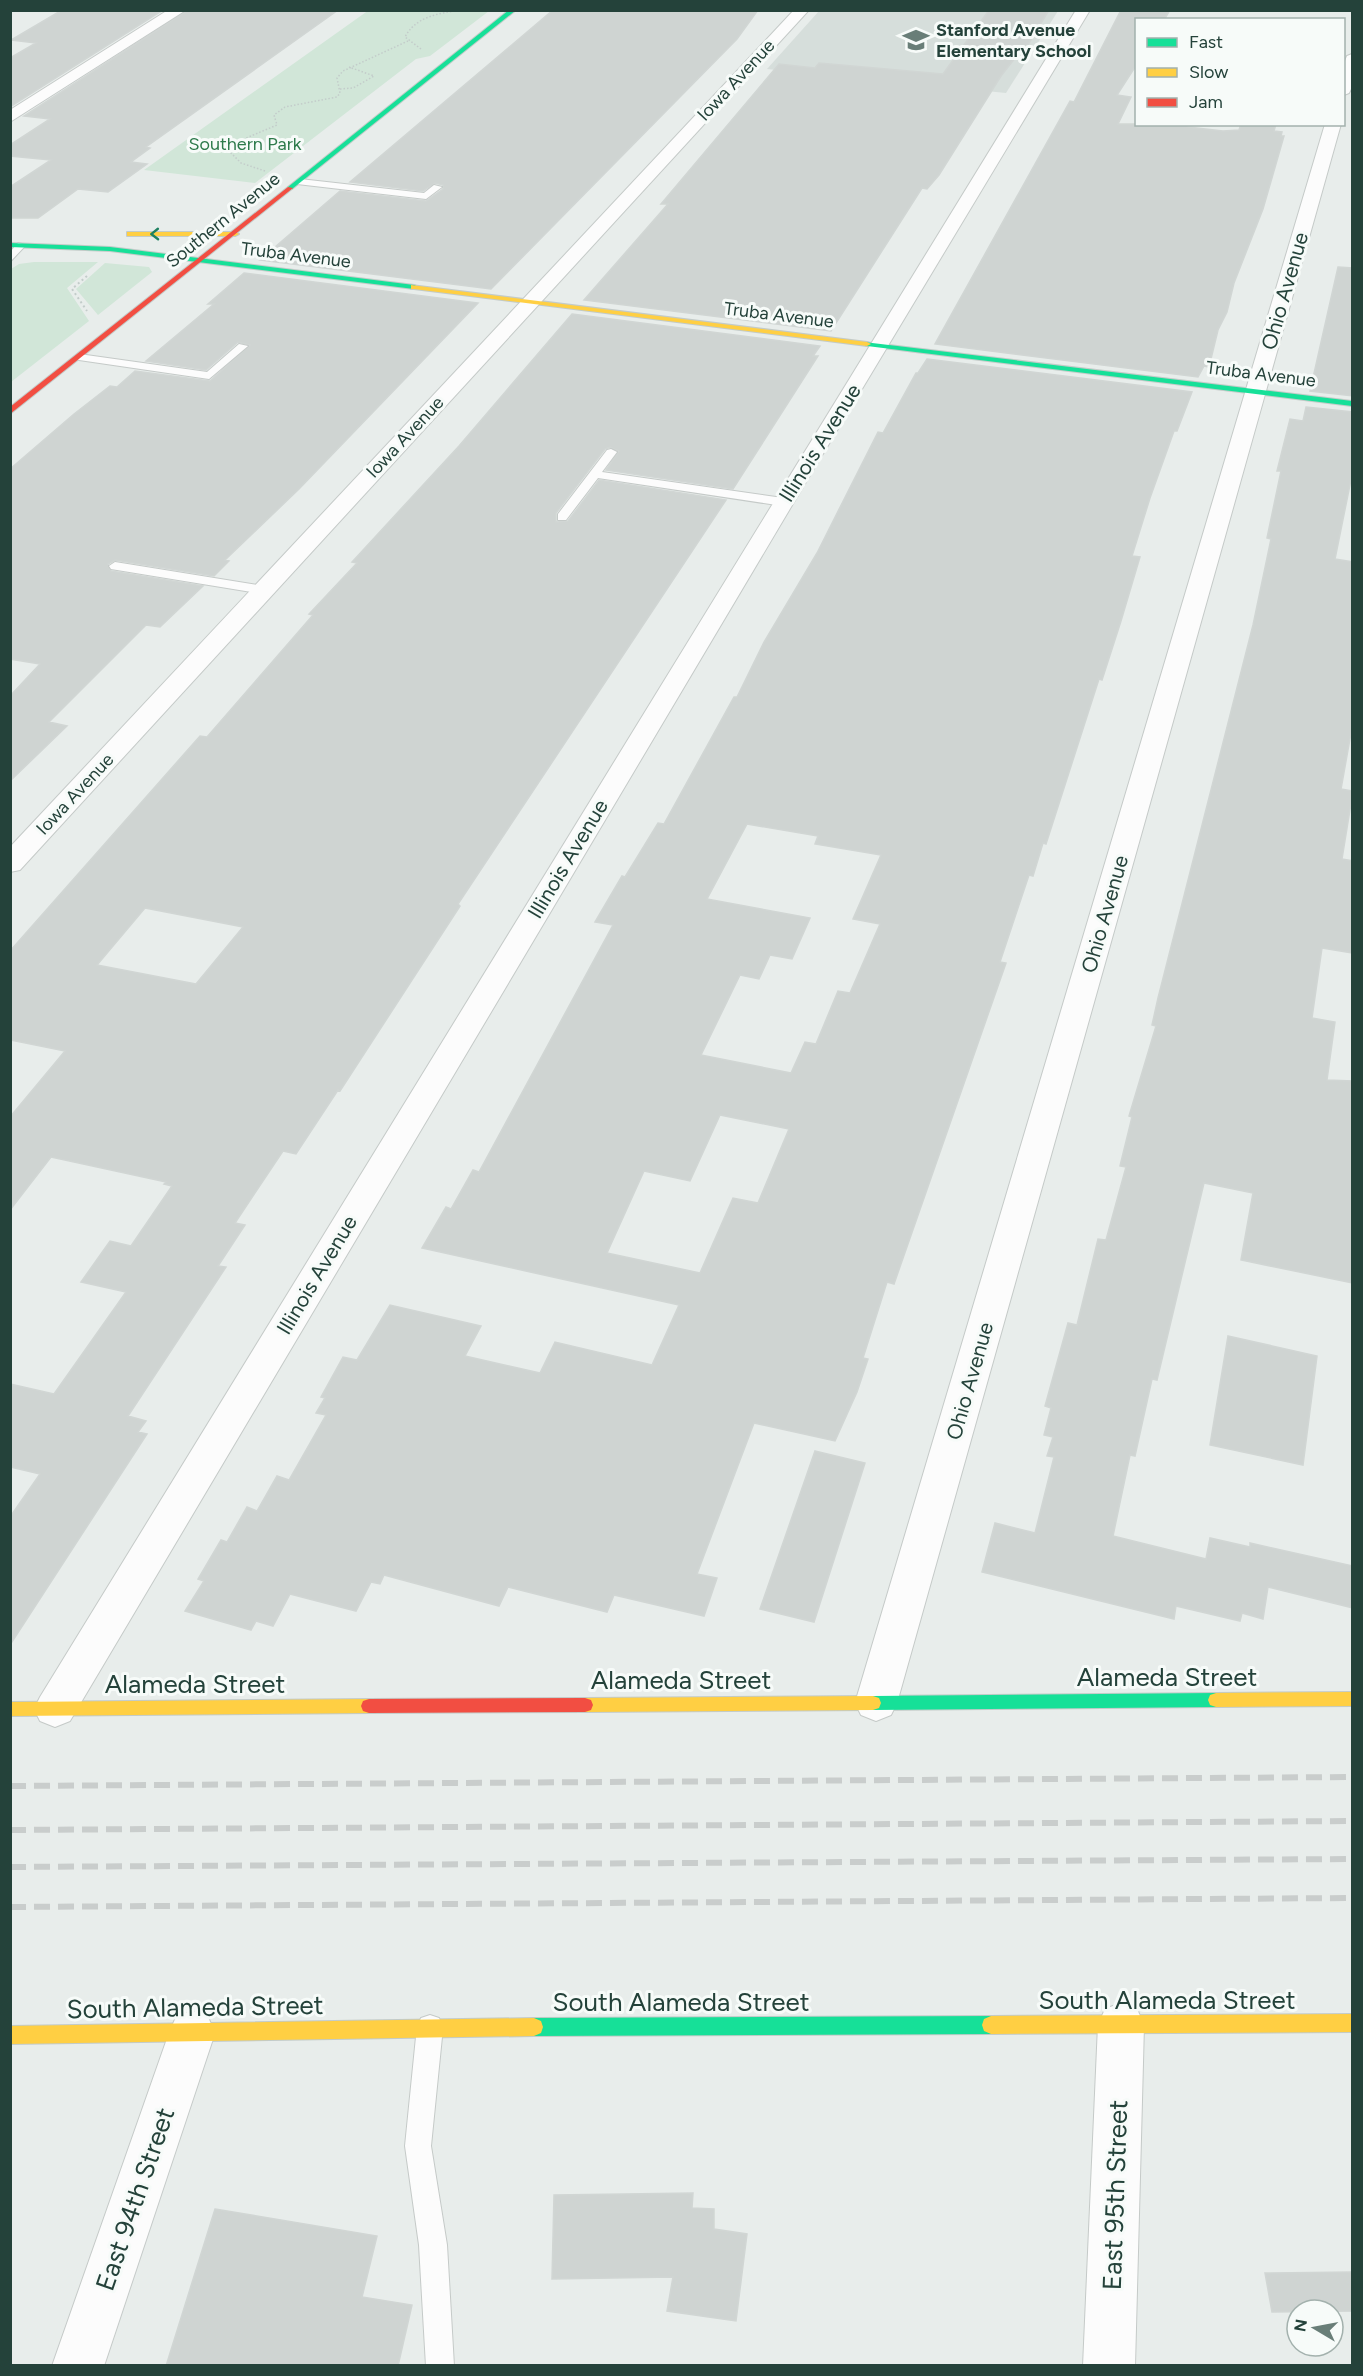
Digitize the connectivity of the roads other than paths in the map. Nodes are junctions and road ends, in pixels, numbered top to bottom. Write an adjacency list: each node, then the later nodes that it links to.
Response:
1 (178, 10): 7 (street)
2 (513, 10): 9 (street, Southern Avenue)
3 (802, 10): 16 (street, Iowa Avenue)
4 (1083, 10): 17 (street, Illinois Avenue)
5 (1353, 59): 6 (street)
6 (1345, 87)
7 (10, 117)
8 (1333, 126): 20 (street, Ohio Avenue)
9 (300, 182): 10 (lane); 11 (street, Southern Avenue)
10 (437, 187)
11 (235, 234): 13 (street, one-way to 13); 15 (street, Southern Avenue)
12 (16, 245): 13 (street); 14 (lane)
13 (40, 245): 15 (street, Truba Avenue)
14 (10, 259)
15 (200, 262): 16 (street, Truba Avenue); 19 (street, Southern Avenue)
16 (530, 302): 17 (street, Truba Avenue); 28 (street, Iowa Avenue)
17 (881, 345): 20 (street, Truba Avenue); 25 (street, Illinois Avenue)
18 (243, 346): 19 (lane)
19 (79, 357): 22 (street, Southern Avenue)
20 (1256, 392): 21 (street, Truba Avenue); 31 (street, Ohio Avenue)
21 (1353, 404)
22 (10, 412)
23 (611, 452): 24 (lane)
24 (595, 474): 25 (lane); 26 (lane)
25 (783, 502): 33 (street, Illinois Avenue)
26 (562, 517)
27 (115, 566): 28 (lane)
28 (262, 590): 29 (street, Iowa Avenue)
29 (10, 864)
30 (1353, 1700): 31 (street, Alameda Street)
31 (876, 1703): 33 (street, Alameda Street)
32 (10, 1709): 33 (street, Alameda Street)
33 (55, 1709)
34 (1353, 2023): 35 (street, South Alameda Street)
35 (1121, 2025): 36 (street, South Alameda Street); 41 (street, East 95th Street)
36 (430, 2026): 37 (street, South Alameda Street); 40 (lane)
37 (192, 2032): 38 (street, South Alameda Street); 39 (street, East 94th Street)
38 (10, 2035)
39 (78, 2366)
40 (440, 2366)
41 (1109, 2366)

